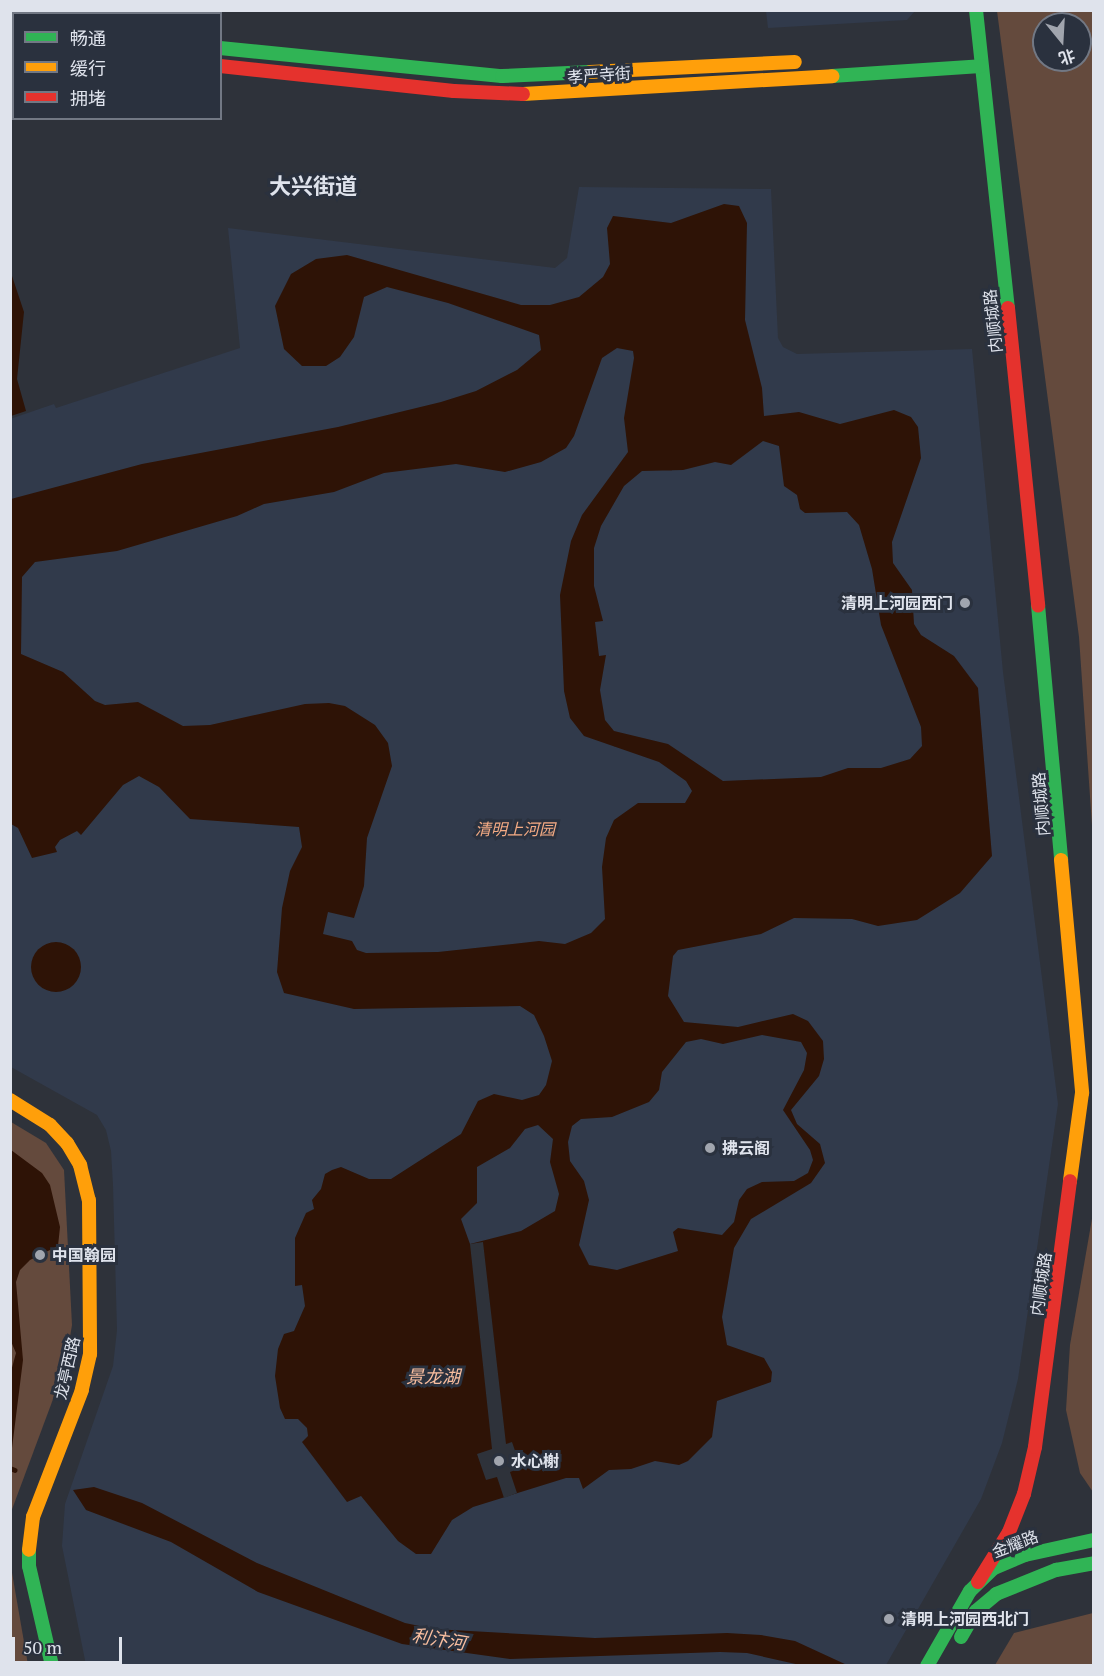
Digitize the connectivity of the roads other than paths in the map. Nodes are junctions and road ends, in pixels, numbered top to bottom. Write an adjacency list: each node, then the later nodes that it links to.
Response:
1 (976, 10): 3 (street, 内顺城路)
2 (222, 48): 5 (street, 孝严寺街)
3 (980, 51): 4 (street); 7 (street, 内顺城路)
4 (942, 53)
5 (812, 61)
6 (222, 66): 7 (street, 孝严寺街)
7 (981, 66): 11 (street, 内顺城路)
8 (10, 1100): 13 (street, 龙亭西路)
9 (1094, 1540): 11 (street, 金耀路)
10 (1094, 1563): 12 (street)
11 (978, 1582): 14 (street, 金耀路)
12 (955, 1647)
13 (52, 1665)
14 (927, 1665)

